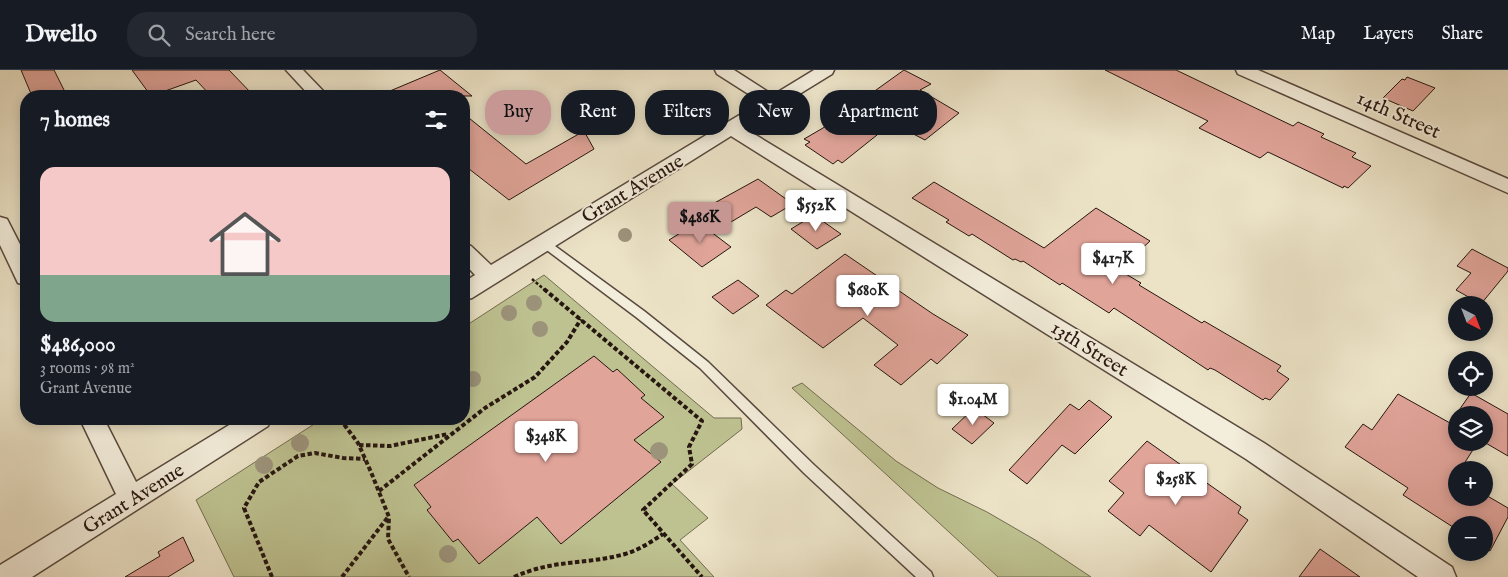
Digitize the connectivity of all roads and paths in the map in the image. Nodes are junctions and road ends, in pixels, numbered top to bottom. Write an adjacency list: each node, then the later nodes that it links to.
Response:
1 (294, 70): 5 (street)
2 (724, 70): 6 (street)
3 (826, 70): 7 (street, Grant Avenue)
4 (1244, 70): 10 (street, 14th Street)
5 (313, 90)
6 (755, 90)
7 (793, 90)
8 (739, 123): 9 (street, Grant Avenue)
9 (731, 128): 12 (street, Grant Avenue); 38 (street, 13th Street)
10 (1508, 187)
11 (0, 224): 15 (street)
12 (544, 242): 14 (street, Grant Avenue); 37 (lane)
13 (470, 257): 16 (street)
14 (512, 262): 16 (street, Grant Avenue); 18 (path)
15 (20, 265)
16 (489, 276): 17 (street, Grant Avenue)
17 (470, 288)
18 (581, 319): 19 (path); 30 (path)
19 (470, 419)
20 (95, 425): 28 (street)
21 (249, 425): 28 (street, Grant Avenue)
22 (344, 425): 25 (path)
23 (463, 425): 24 (path)
24 (451, 434): 25 (path); 27 (path)
25 (358, 446): 26 (path)
26 (365, 459): 27 (path); 32 (path)
27 (379, 491): 29 (path)
28 (131, 498): 31 (street, Grant Avenue)
29 (388, 517): 33 (path); 34 (path)
30 (664, 534): 35 (path); 36 (path)
31 (7, 577)
32 (272, 577)
33 (342, 577)
34 (409, 577)
35 (514, 577)
36 (702, 577)
37 (926, 577)
38 (1442, 577)

